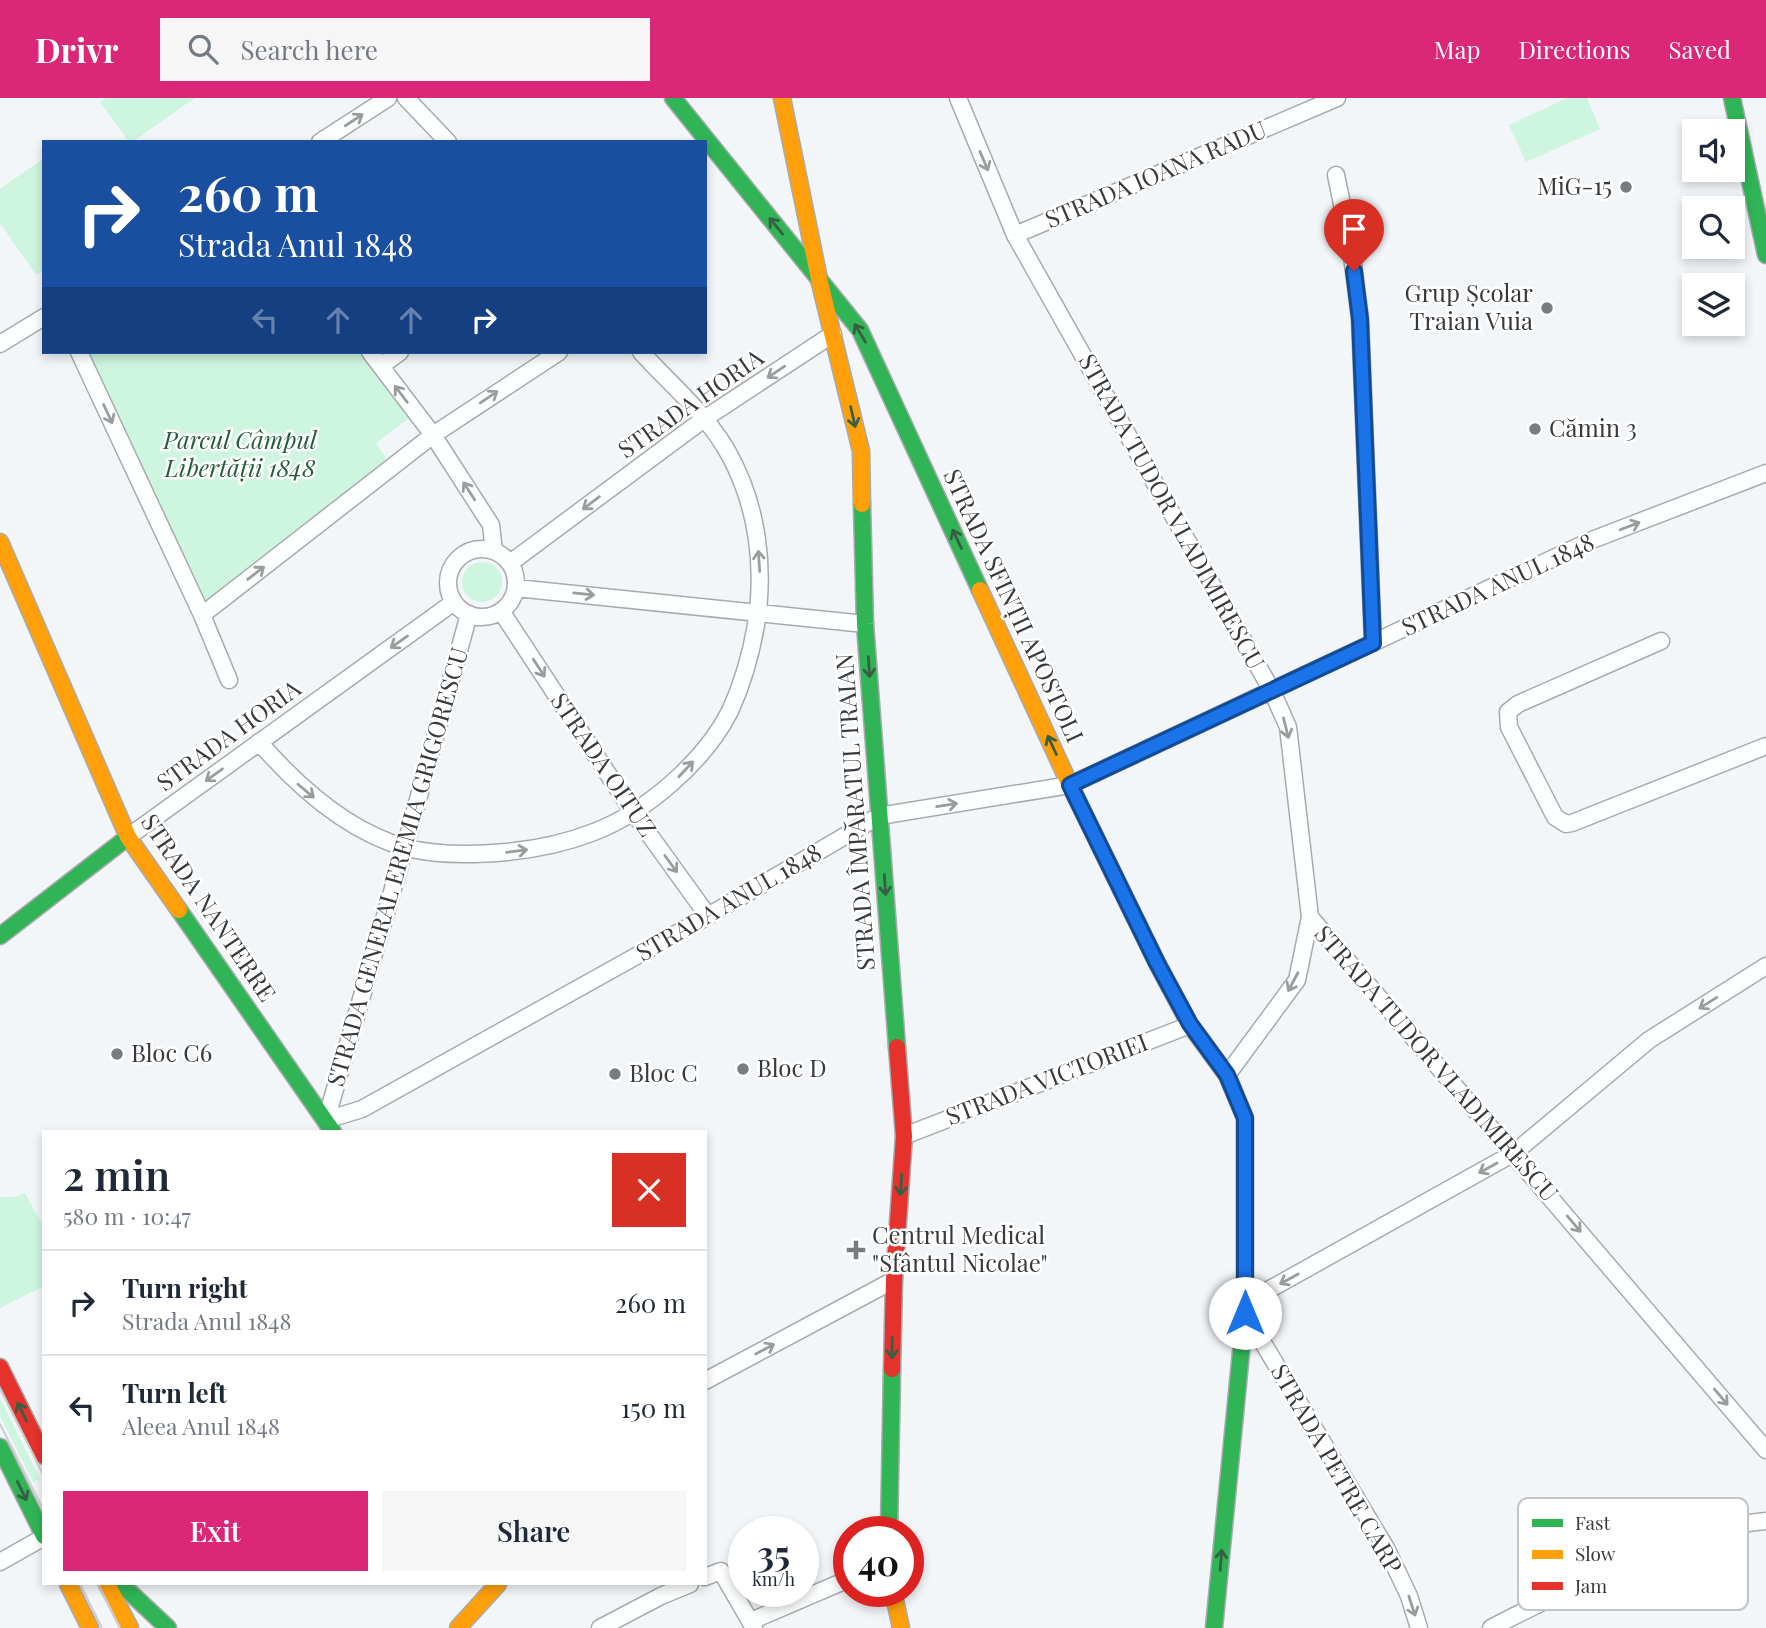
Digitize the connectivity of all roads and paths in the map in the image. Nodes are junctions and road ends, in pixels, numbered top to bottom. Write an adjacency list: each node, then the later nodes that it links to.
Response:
1 (388, 98): 8 (street, one-way to 1)
2 (406, 98): 9 (street)
3 (673, 98): 11 (street, STRADA SFINȚII APOSTOLI, one-way to 3)
4 (782, 98): 15 (street, STRADA ÎMPĂRATUL TRAIAN)
5 (958, 98): 13 (street, STRADA TUDOR VLADIMIRESCU, one-way to 13)
6 (1336, 98): 13 (street, STRADA IOANA RADU)
7 (1732, 98): 14 (street)
8 (323, 140)
9 (446, 140)
10 (707, 140): 15 (street, STRADA SFINȚII APOSTOLI, one-way to 10)
11 (707, 140)
12 (1336, 175): 39 (street)
13 (1015, 235): 41 (street, STRADA TUDOR VLADIMIRESCU)
14 (1766, 255)
15 (819, 279): 17 (street, STRADA ÎMPĂRATUL TRAIAN); 44 (street, STRADA SFINȚII APOSTOLI, one-way to 15)
16 (42, 318): 18 (street)
17 (833, 334): 25 (street, STRADA HORIA, one-way to 25); 37 (street, STRADA ÎMPĂRATUL TRAIAN, one-way to 37)
18 (0, 344)
19 (80, 354): 36 (street, one-way to 36)
20 (372, 354): 24 (street)
21 (397, 354): 24 (street)
22 (556, 354): 26 (street, one-way to 22)
23 (643, 354): 25 (street)
24 (381, 366): 26 (street, one-way to 24)
25 (704, 419): 30 (street, STRADA HORIA, one-way to 30); 34 (street, one-way to 25)
26 (433, 435): 29 (street, one-way to 26); 36 (street, one-way to 26)
27 (1766, 473): 39 (street, STRADA ANUL 1848, one-way to 27)
28 (0, 542): 47 (street, STRADA NANTERRE)
29 (494, 551): 30 (street); 32 (street)
30 (510, 563): 31 (street)
31 (516, 588): 33 (street); 34 (street, one-way to 34)
32 (454, 602): 35 (street); 42 (street, STRADA HORIA, one-way to 42)
33 (501, 611): 35 (street); 45 (street, STRADA OITUZ, one-way to 45)
34 (758, 613): 37 (street); 45 (street, one-way to 34)
35 (468, 614): 48 (street, STRADA GENERAL EREMIA GRIGORESCU)
36 (202, 615): 40 (street)
37 (865, 624): 46 (street, STRADA ÎMPĂRATUL TRAIAN, one-way to 46)
38 (1661, 641): 43 (street)
39 (1373, 643): 41 (street, STRADA ANUL 1848)
40 (229, 680)
41 (1272, 691): 44 (street, STRADA ANUL 1848); 50 (street, STRADA TUDOR VLADIMIRESCU, one-way to 50)
42 (259, 742): 47 (street, STRADA HORIA, one-way to 47); 48 (street, one-way to 48)
43 (1766, 746)
44 (1070, 785): 46 (street, STRADA ANUL 1848, one-way to 44); 53 (street, STRADA SFINȚII APOSTOLI)
45 (634, 812): 48 (street, one-way to 45); 49 (street, STRADA OITUZ, one-way to 49)
46 (879, 817): 49 (street, STRADA ANUL 1848); 56 (street, STRADA ÎMPĂRATUL TRAIAN, one-way to 56)
47 (128, 837): 51 (street, STRADA HORIA); 55 (street, STRADA NANTERRE)
48 (405, 847): 55 (street, STRADA GENERAL EREMIA GRIGORESCU)
49 (708, 916): 55 (street, STRADA ANUL 1848)
50 (1310, 917): 54 (street, one-way to 54); 57 (street, STRADA TUDOR VLADIMIRESCU)
51 (0, 936)
52 (1766, 966): 57 (street, one-way to 57)
53 (1190, 1024): 54 (street, STRADA SFINȚII APOSTOLI); 56 (street, STRADA VICTORIEI)
54 (1227, 1075): 59 (street, STRADA SFINȚII APOSTOLI)
55 (330, 1126)
56 (904, 1136): 58 (street, STRADA ÎMPĂRATUL TRAIAN, one-way to 58)
57 (1514, 1153): 59 (street, one-way to 59); 63 (street, STRADA TUDOR VLADIMIRESCU, one-way to 63)
58 (894, 1280): 61 (street, one-way to 58); 65 (street, STRADA ÎMPĂRATUL TRAIAN, one-way to 65)
59 (1245, 1308): 88 (street, STRADA SFINȚII APOSTOLI, one-way to 59); 89 (street, STRADA PETRE CARP, one-way to 89)
60 (0, 1367): 64 (street, one-way to 60)
61 (707, 1380)
62 (0, 1447): 68 (street, one-way to 68)
63 (1766, 1450)
64 (42, 1452)
65 (889, 1516)
66 (1766, 1521): 67 (street)
67 (1748, 1523)
68 (42, 1533)
69 (42, 1538): 70 (street)
70 (0, 1562)
71 (707, 1576): 82 (street)
72 (69, 1585): 83 (street)
73 (108, 1585): 81 (street)
74 (122, 1585): 84 (street)
75 (497, 1585): 85 (street)
76 (685, 1585): 78 (street)
77 (833, 1586): 82 (street)
78 (658, 1590): 86 (street)
79 (896, 1607): 87 (street)
80 (1527, 1610): 90 (street)
81 (126, 1621): 83 (street)
82 (753, 1624)
83 (92, 1628)
84 (168, 1628)
85 (458, 1628)
86 (600, 1628)
87 (901, 1628)
88 (1214, 1628)
89 (1419, 1628)
90 (1491, 1628)

